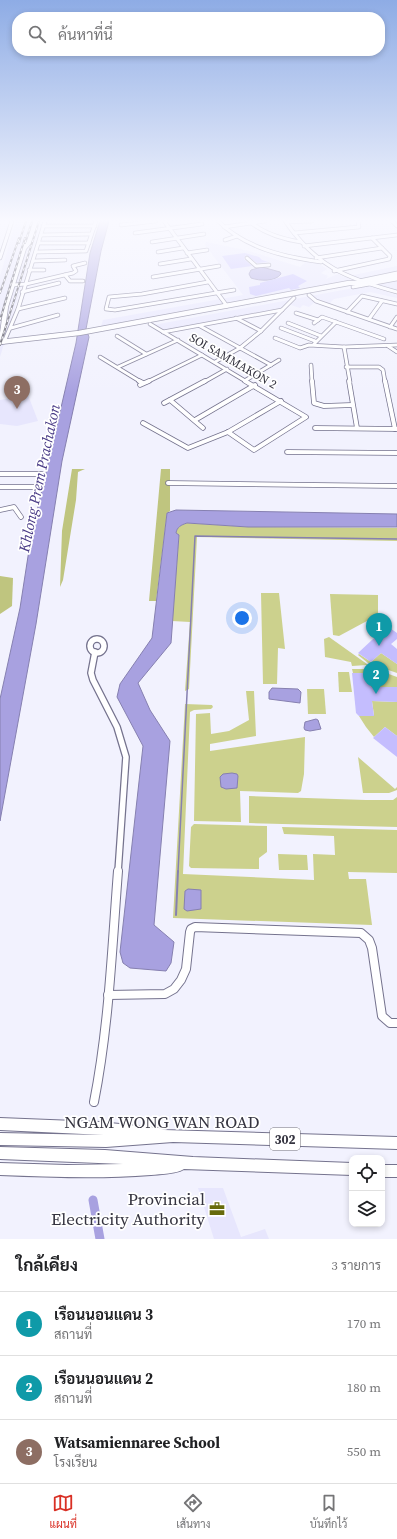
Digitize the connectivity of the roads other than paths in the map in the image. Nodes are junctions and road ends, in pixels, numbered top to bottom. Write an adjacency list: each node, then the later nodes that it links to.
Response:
1 (15, 279): 16 (street)
2 (27, 279): 15 (street)
3 (48, 279): 15 (street)
4 (69, 279): 11 (street)
5 (206, 279): 12 (street)
6 (352, 279): 10 (street)
7 (368, 279): 10 (street)
8 (391, 279): 14 (street)
9 (394, 279): 18 (street)
10 (357, 281): 14 (street); 17 (street)
11 (82, 282)
12 (208, 282): 24 (street); 24 (street)
13 (59, 283): 21 (street)
14 (363, 283): 17 (street); 18 (street)
15 (26, 284): 16 (street); 21 (street)
16 (13, 285): 30 (street)
17 (351, 285): 18 (street); 23 (street); 25 (street)
18 (369, 285): 22 (street)
19 (297, 288): 23 (street)
20 (234, 290): 24 (street)
21 (22, 292): 32 (street)
22 (397, 292)
23 (301, 293): 31 (street)
24 (217, 294): 31 (street)
25 (310, 296): 27 (street); 34 (street)
26 (64, 298): 32 (street)
27 (294, 298): 31 (street); 33 (street)
28 (382, 301): 29 (street); 34 (street); 39 (street)
29 (397, 304)
30 (6, 306): 41 (street); 59 (street)
31 (228, 308): 45 (street); 50 (street)
32 (18, 309): 48 (street)
33 (282, 310): 38 (street); 52 (street)
34 (347, 312): 39 (street)
35 (296, 313): 40 (street)
36 (58, 315): 48 (street)
37 (397, 317): 47 (street)
38 (236, 318): 46 (street); 52 (street)
39 (369, 319): 47 (street)
40 (318, 320): 42 (street); 44 (street)
41 (0, 322)
42 (336, 322): 55 (street); 57 (street)
43 (288, 323): 55 (street)
44 (314, 323)
45 (150, 324): 50 (street); 53 (street, SOI SAMMAKON 2)
46 (200, 326): 53 (street); 64 (street)
47 (390, 326): 51 (street)
48 (10, 328): 59 (street)
49 (281, 328): 60 (street)
50 (108, 329): 59 (street)
51 (397, 329)
52 (262, 331): 64 (street)
53 (163, 332): 58 (street, SOI SAMMAKON 2)
54 (117, 336): 66 (street)
55 (321, 336): 60 (street)
56 (275, 338): 60 (street)
57 (384, 339)
58 (178, 340): 66 (street); 67 (street, SOI SAMMAKON 2)
59 (1, 343)
60 (314, 343): 63 (street)
61 (397, 345): 62 (street)
62 (387, 346): 63 (street); 65 (street)
63 (344, 347): 74 (street)
64 (240, 348): 70 (street); 71 (street)
65 (397, 352)
66 (146, 354): 73 (street)
67 (202, 354): 70 (street, SOI SAMMAKON 2); 73 (street)
68 (100, 357): 73 (street)
69 (279, 360): 71 (street)
70 (214, 362): 75 (street, SOI SAMMAKON 2)
71 (271, 364): 76 (street)
72 (311, 365): 81 (street)
73 (118, 367)
74 (346, 367): 81 (street); 87 (street)
75 (227, 369): 76 (street, SOI SAMMAKON 2); 78 (street)
76 (246, 380): 77 (street, SOI SAMMAKON 2)
77 (254, 386): 79 (street, SOI SAMMAKON 2); 82 (street)
78 (170, 400): 80 (street); 82 (street)
79 (281, 401): 88 (street); 88 (street, SOI SAMMAKON 2)
80 (164, 403)
81 (352, 406): 86 (street)
82 (195, 420): 84 (street)
83 (143, 423): 88 (street)
84 (203, 428)
85 (315, 428): 86 (street)
86 (357, 428): 87 (street)
87 (396, 429)
88 (228, 432)
89 (287, 452): 90 (street)
90 (397, 453)
91 (0, 474): 92 (street)
92 (42, 474)
93 (168, 483): 94 (street)
94 (397, 486)
95 (0, 487): 96 (street)
96 (38, 487)
97 (0, 510): 98 (street)
98 (20, 517)
99 (95, 652): 100 (street)
100 (108, 995): 101 (street); 102 (street)
101 (397, 1023)
102 (94, 1102)
103 (0, 1124): 104 (main road)
104 (174, 1136): 105 (main road, NGAM WONG WAN ROAD / 302); 106 (main road, NGAM WONG WAN ROAD / 302)
105 (0, 1139)
106 (397, 1144)
107 (0, 1153): 108 (main road, 302)
108 (194, 1163): 109 (main road); 110 (main road, 302)
109 (0, 1169)
110 (349, 1169)
111 (385, 1171): 112 (main road)
112 (397, 1171)

